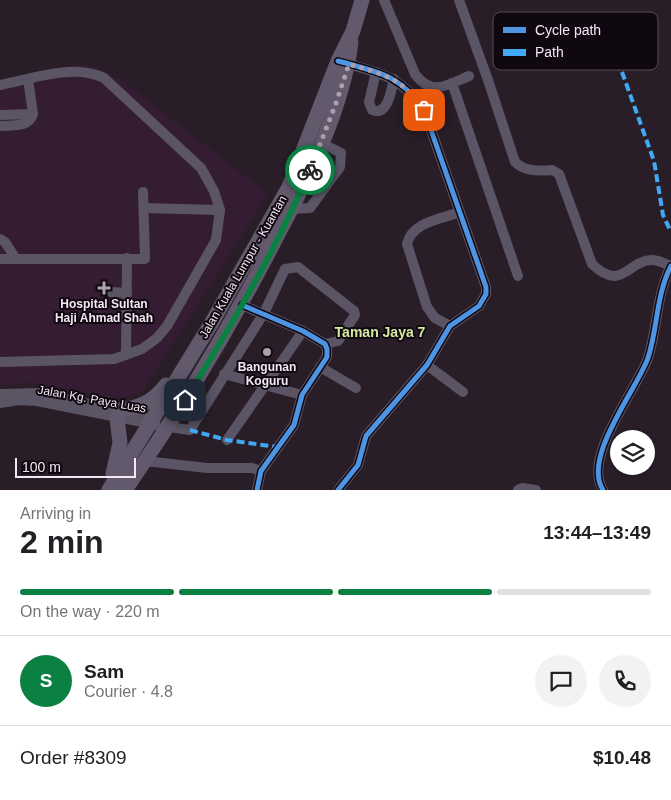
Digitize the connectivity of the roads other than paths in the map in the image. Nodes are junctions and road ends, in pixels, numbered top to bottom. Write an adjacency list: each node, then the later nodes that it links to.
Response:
1 (362, 0): 4 (highway, Jalan Kuala Lumpur - Kuantan)
2 (384, 0): 9 (street)
3 (458, 0): 24 (street)
4 (343, 62): 5 (street); 14 (highway, Jalan Kuala Lumpur - Kuantan); 35 (highway, Jalan Kuala Lumpur - Kuantan)
5 (376, 72): 7 (street); 7 (street)
6 (469, 76): 9 (street)
7 (394, 79): 19 (street)
8 (28, 80): 10 (street); 11 (street); 18 (street)
9 (452, 83): 25 (street)
10 (0, 85)
11 (33, 114): 12 (street); 13 (street)
12 (0, 115)
13 (0, 126)
14 (321, 143): 17 (highway, Jalan Kuala Lumpur - Kuantan); 17 (street)
15 (143, 192): 16 (street)
16 (144, 208): 18 (street); 21 (street)
17 (292, 209): 28 (highway, Jalan Kuala Lumpur - Kuantan)
18 (220, 210): 34 (street)
19 (460, 212): 31 (street); 31 (street)
20 (0, 239): 23 (street)
21 (127, 258): 23 (street); 27 (street)
22 (0, 259): 23 (street)
23 (16, 259)
24 (671, 266): 59 (street)
25 (518, 276)
26 (111, 292): 27 (street)
27 (128, 292): 30 (street)
28 (242, 305): 29 (street); 49 (highway, Jalan Kuala Lumpur - Kuantan)
29 (264, 314): 32 (street); 33 (street); 40 (street)
30 (128, 326): 34 (street); 36 (street)
31 (450, 326): 38 (street)
32 (302, 331): 33 (street); 41 (street)
33 (325, 344): 39 (street)
34 (142, 349): 36 (street)
35 (193, 353): 47 (highway); 48 (highway, Jalan Kuala Lumpur - Kuantan)
36 (126, 356): 37 (street)
37 (0, 362)
38 (427, 365): 43 (street); 56 (street)
39 (320, 367): 42 (street); 45 (street)
40 (224, 374): 41 (street); 49 (street)
41 (264, 385): 45 (street); 50 (street)
42 (356, 388)
43 (463, 392)
44 (0, 394): 47 (street, Jalan Kg. Paya Luas)
45 (302, 394): 52 (street)
46 (0, 403): 47 (street, Jalan Kg. Paya Luas)
47 (118, 414): 48 (street, Jalan Kg. Paya Luas); 54 (highway)
48 (150, 423): 49 (street, Jalan Kg. Paya Luas); 54 (highway, Jalan Kuala Lumpur - Kuantan)
49 (168, 428): 51 (highway, Jalan Kuala Lumpur - Kuantan)
50 (227, 440)
51 (145, 461): 52 (street); 53 (highway, Jalan Kuala Lumpur - Kuantan)
52 (261, 471): 55 (street)
53 (129, 486)
54 (109, 490)
55 (257, 490)
56 (338, 490)
57 (518, 490): 58 (street)
58 (536, 490)
59 (603, 490)

